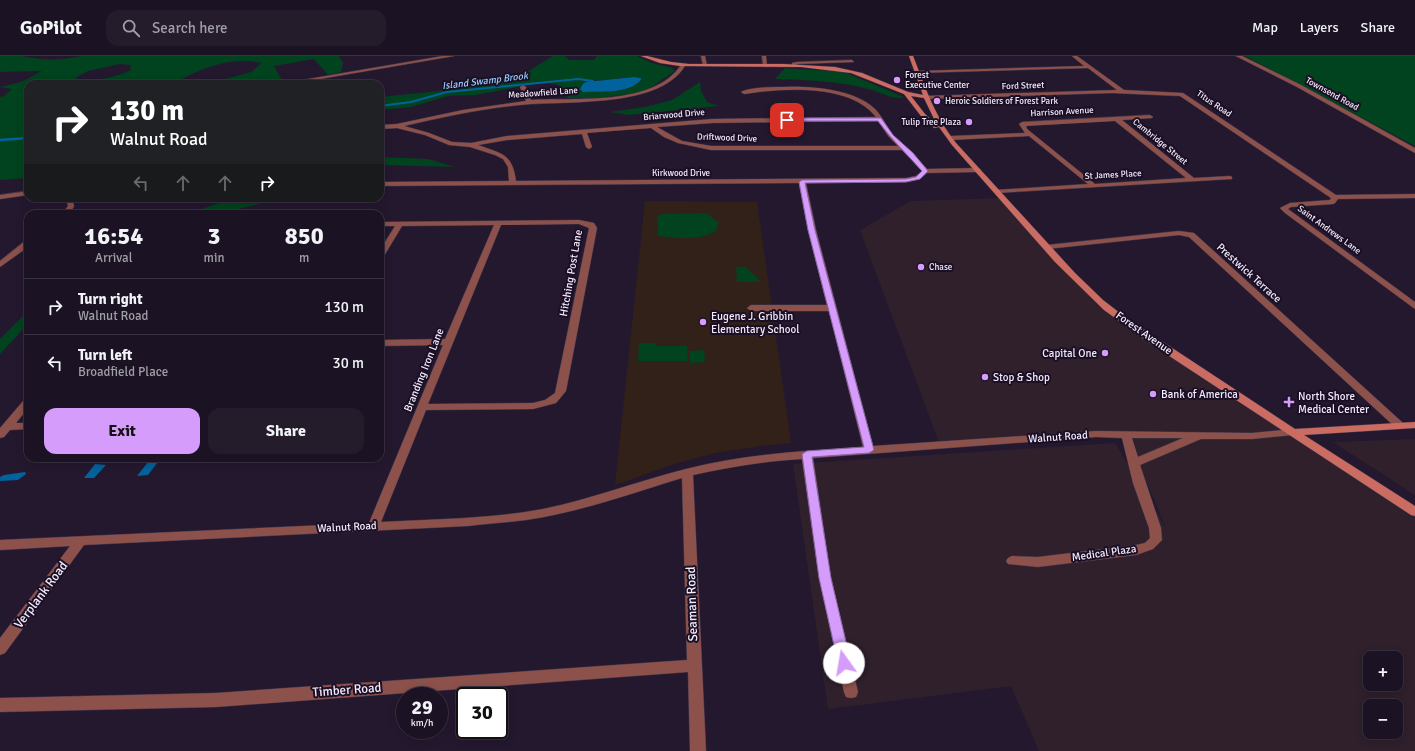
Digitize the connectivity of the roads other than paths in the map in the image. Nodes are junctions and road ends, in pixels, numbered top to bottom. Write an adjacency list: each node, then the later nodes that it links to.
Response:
1 (452, 56): 16 (street)
2 (643, 56): 10 (main road)
3 (703, 56): 9 (street)
4 (764, 56): 11 (street)
5 (911, 56): 15 (main road, Forest Avenue)
6 (1074, 56): 13 (street)
7 (1238, 56): 35 (street, Townsend Road)
8 (851, 59): 12 (street); 14 (street)
9 (705, 65): 10 (main road); 11 (main road)
10 (683, 66): 22 (street, Meadowfield Lane)
11 (765, 66): 12 (main road)
12 (794, 66): 14 (main road)
13 (1088, 67): 15 (street); 18 (street)
14 (852, 72): 20 (main road)
15 (916, 72): 21 (main road, Forest Avenue)
16 (306, 80)
17 (523, 87): 22 (street)
18 (1122, 91): 21 (street, Ford Street); 48 (street, Titus Road)
19 (744, 92): 25 (street)
20 (906, 93): 21 (main road); 31 (main road)
21 (926, 97): 31 (main road, Forest Avenue)
22 (529, 102): 26 (street, Meadowfield Lane)
23 (1150, 117): 24 (street, Harrison Avenue)
24 (1117, 118): 30 (street, Harrison Avenue); 39 (street, Cambridge Street)
25 (880, 119): 27 (street, Briarwood Drive); 34 (street)
26 (397, 126): 28 (street); 32 (street)
27 (652, 126): 29 (street, Briarwood Drive); 34 (street, Driftwood Drive)
28 (384, 127)
29 (584, 132): 32 (street, Briarwood Drive); 33 (street)
30 (1031, 134): 31 (street, Harrison Avenue); 43 (street)
31 (951, 138): 36 (main road, Forest Avenue)
32 (471, 145): 41 (street)
33 (589, 147)
34 (903, 148): 37 (street)
35 (1415, 151)
36 (978, 170): 37 (street, Kirkwood Drive); 44 (main road, Forest Avenue)
37 (925, 171): 40 (street, Kirkwood Drive)
38 (1230, 178): 39 (street, St James Place)
39 (1192, 180): 43 (street, St James Place)
40 (802, 182): 41 (street, Kirkwood Drive); 58 (street)
41 (513, 183): 42 (street, Kirkwood Drive)
42 (384, 184)
43 (1094, 185): 44 (street, St James Place)
44 (997, 191): 53 (main road, Forest Avenue)
45 (24, 194): 47 (street)
46 (1415, 196): 48 (street, Saint Andrews Lane)
47 (0, 197)
48 (1335, 197): 56 (street, Saint Andrews Lane)
49 (498, 223): 51 (street, Hitching Post Lane); 59 (street, Branding Iron Lane); 62 (street, Hitching Post Lane)
50 (384, 224): 51 (street, Hitching Post Lane)
51 (400, 224): 54 (street)
52 (24, 246): 55 (street)
53 (1047, 246): 64 (street, Prestwick Terrace); 67 (main road, Forest Avenue)
54 (384, 250)
55 (0, 265)
56 (1415, 306)
57 (751, 308): 58 (street)
58 (832, 308): 71 (street)
59 (448, 342): 60 (street); 62 (street, Branding Iron Lane)
60 (384, 343)
61 (24, 407): 65 (street)
62 (422, 407): 76 (street, Branding Iron Lane)
63 (1415, 424): 64 (main road, Walnut Road)
64 (1399, 425): 67 (main road, Walnut Road)
65 (7, 426): 66 (street); 69 (street)
66 (24, 426)
67 (1293, 432): 70 (street, Walnut Road); 75 (main road, Forest Avenue)
68 (1126, 434): 70 (street, Walnut Road); 71 (street, Walnut Road); 73 (street, Medical Plaza)
69 (0, 435)
70 (1200, 435): 73 (street)
71 (869, 450): 72 (street, Walnut Road)
72 (807, 454): 74 (street, Walnut Road); 82 (street)
73 (1134, 463): 79 (street, Medical Plaza)
74 (687, 472): 76 (street, Walnut Road); 81 (street, Seaman Road)
75 (1415, 512)
76 (373, 526): 77 (street, Walnut Road)
77 (81, 541): 78 (street, Walnut Road); 80 (street, Verplank Road)
78 (0, 545)
79 (1012, 561)
80 (0, 650)
81 (694, 666): 83 (street, Timber Road); 84 (street, Seaman Road)
82 (851, 692)
83 (0, 705)
84 (698, 751)

